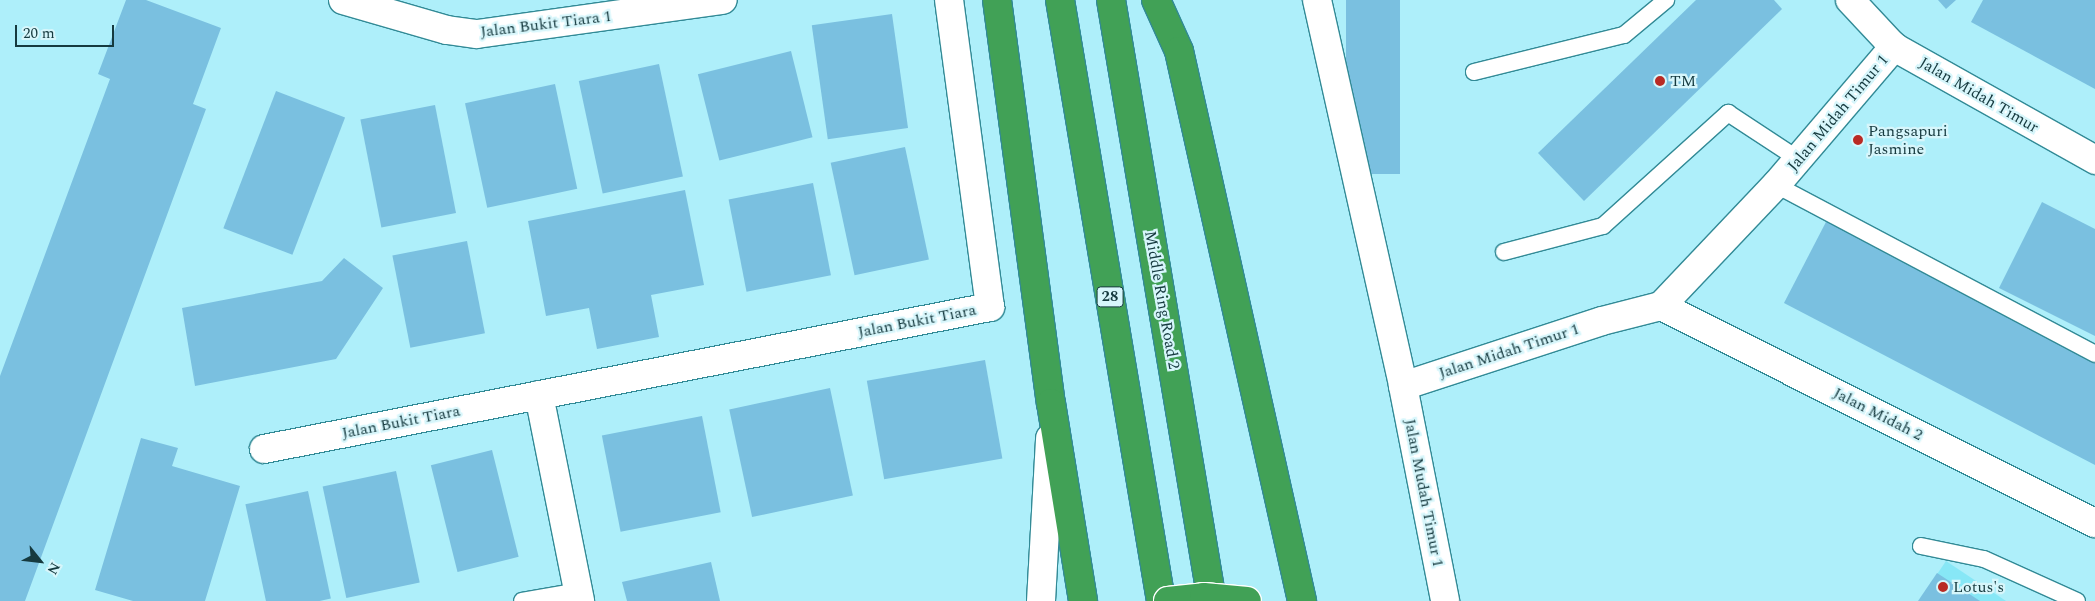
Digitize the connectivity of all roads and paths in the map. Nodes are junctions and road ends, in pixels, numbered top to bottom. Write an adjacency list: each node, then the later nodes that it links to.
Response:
1 (343, 0): 2 (street, Jalan Bukit Tiara 1)
2 (724, 0)
3 (948, 0): 20 (street, Jalan Bukit Tiara)
4 (997, 0): 21 (highway)
5 (1060, 0): 27 (highway, 28)
6 (1111, 0): 25 (highway, Middle Ring Road 2)
7 (1156, 0): 32 (highway)
8 (1317, 0): 19 (street)
9 (1666, 0): 12 (lane)
10 (1850, 0): 11 (street, Jalan Midah Timur)
11 (1894, 47): 13 (street, Jalan Midah Timur 1); 14 (street, Jalan Midah Timur)
12 (1474, 72)
13 (1798, 159): 15 (street, Jalan Midah Timur 1); 16 (lane)
14 (2095, 160)
15 (1776, 185): 17 (street, Jalan Midah Timur 1); 18 (lane)
16 (1504, 252)
17 (1661, 306): 19 (street, Jalan Midah Timur 1); 23 (street, Jalan Midah 2)
18 (2095, 354)
19 (1403, 386): 33 (street, Jalan Mudah Timur 1)
20 (539, 395): 22 (street, Jalan Bukit Tiara); 26 (street)
21 (1051, 403): 29 (street); 30 (highway)
22 (264, 449)
23 (2095, 523)
24 (1921, 546): 34 (lane)
25 (1211, 594)
26 (579, 596): 28 (lane)
27 (1163, 599): 31 (highway, bridge)
28 (522, 601)
29 (1041, 601)
30 (1083, 601)
31 (1247, 601)
32 (1302, 601)
33 (1446, 601)
34 (2077, 601)

